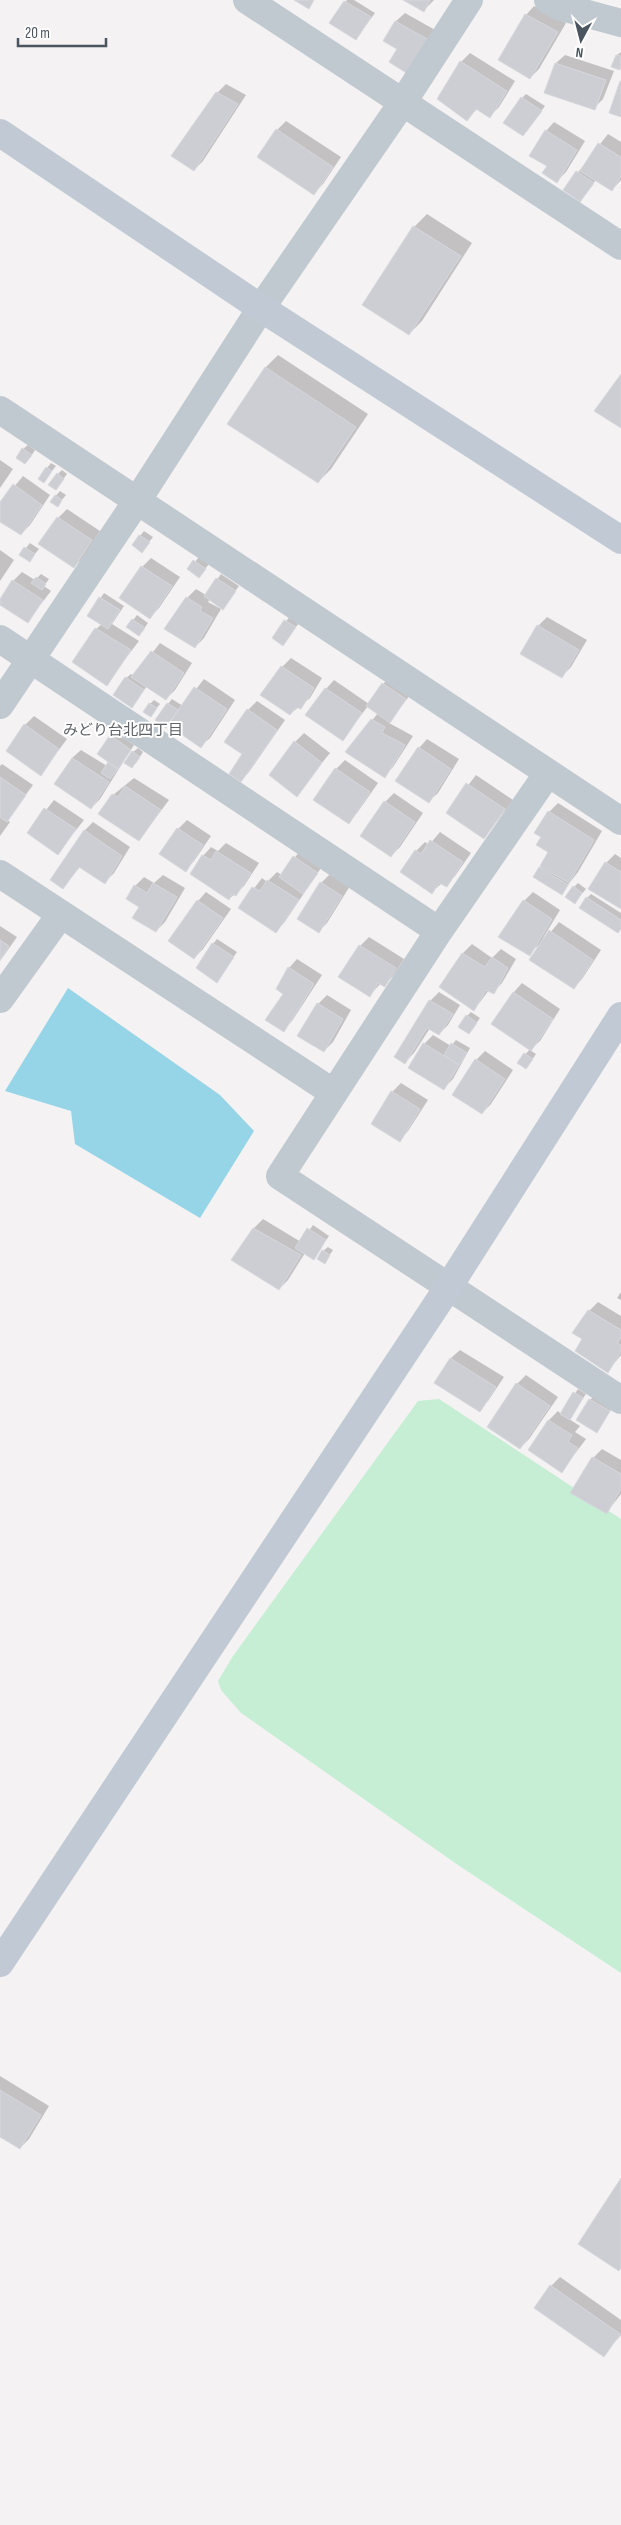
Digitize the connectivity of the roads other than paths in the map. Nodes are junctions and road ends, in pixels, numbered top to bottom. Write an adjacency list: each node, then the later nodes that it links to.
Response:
1 (247, 0): 5 (street)
2 (469, 0): 5 (street)
3 (548, 0): 4 (street)
4 (621, 23)
5 (403, 102): 7 (street); 8 (street)
6 (0, 134): 8 (street)
7 (621, 246)
8 (261, 308): 10 (street); 11 (street)
9 (0, 410): 10 (street)
10 (137, 501): 13 (street); 15 (street)
11 (621, 540)
12 (0, 639): 13 (street)
13 (31, 660): 14 (street); 19 (street)
14 (0, 705)
15 (548, 773): 16 (street); 19 (street)
16 (621, 821)
17 (0, 874): 18 (street)
18 (61, 914): 20 (street); 22 (street)
19 (439, 931): 22 (street)
20 (0, 999)
21 (621, 1016): 23 (street)
22 (334, 1092): 23 (street)
23 (449, 1286): 24 (street); 25 (street)
24 (621, 1400)
25 (0, 1963)

